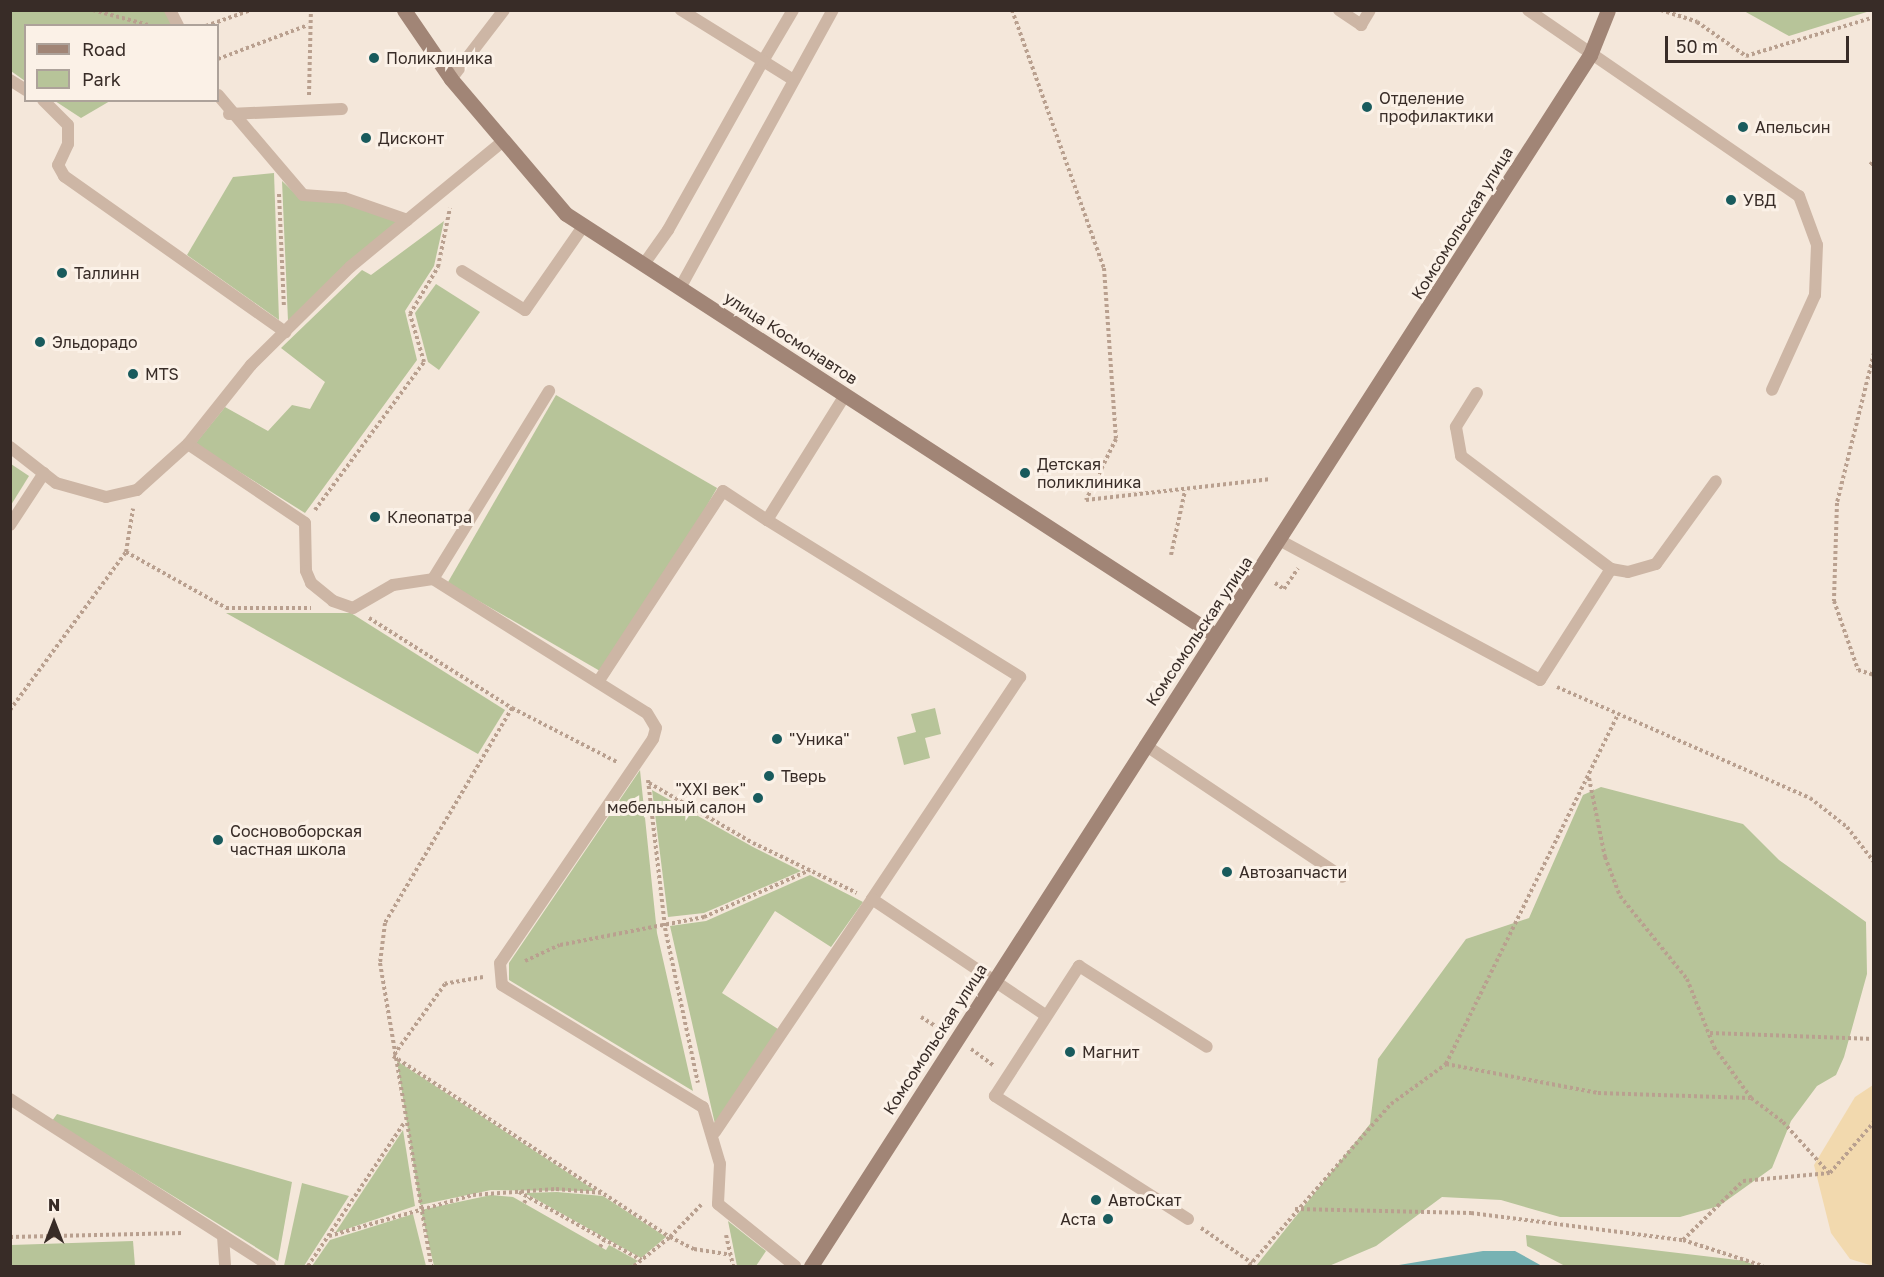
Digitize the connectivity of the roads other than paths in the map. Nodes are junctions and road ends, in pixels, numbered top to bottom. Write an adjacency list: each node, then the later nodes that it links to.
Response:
1 (170, 10): 11 (lane)
2 (404, 10): 14 (street, улица Космонавтов)
3 (504, 10): 14 (lane)
4 (681, 10): 13 (lane)
5 (793, 10): 13 (lane)
6 (833, 10): 15 (lane)
7 (1339, 10): 8 (lane)
8 (1370, 10)
9 (1528, 10): 12 (lane)
10 (1608, 10): 12 (street, Комсомольская улица)
11 (177, 24)
12 (1590, 55): 29 (lane); 39 (street, Комсомольская улица)
13 (763, 61): 15 (lane); 25 (lane)
14 (451, 79): 22 (street, улица Космонавтов)
15 (792, 79): 27 (lane)
16 (10, 80): 17 (lane)
17 (24, 89)
18 (219, 97): 21 (lane)
19 (45, 102): 28 (lane)
20 (342, 109): 21 (lane)
21 (229, 114): 23 (lane)
22 (502, 142): 23 (lane); 24 (street, улица Космонавтов)
23 (407, 220): 28 (lane)
24 (584, 225): 25 (street, улица Космонавтов); 26 (lane)
25 (644, 264): 27 (street, улица Космонавтов)
26 (462, 271)
27 (680, 288): 32 (street, улица Космонавтов)
28 (285, 332): 33 (lane)
29 (1772, 390)
30 (549, 391): 41 (lane)
31 (1477, 393): 40 (lane)
32 (846, 395): 37 (lane); 42 (street, улица Космонавтов)
33 (188, 444): 35 (lane); 41 (lane)
34 (10, 447): 35 (lane)
35 (44, 473): 38 (lane)
36 (1716, 481): 40 (lane)
37 (767, 520): 43 (lane); 46 (lane)
38 (10, 525)
39 (1281, 541): 40 (lane); 42 (street, Комсомольская улица)
40 (1611, 569)
41 (432, 579): 43 (lane)
42 (1215, 635): 44 (street, Комсомольская улица)
43 (598, 682): 51 (lane)
44 (1145, 745): 45 (lane); 47 (street, Комсомольская улица)
45 (1342, 877)
46 (872, 899): 47 (lane); 51 (lane)
47 (993, 983): 48 (lane); 57 (street, Комсомольская улица)
48 (1045, 1015): 49 (lane); 52 (lane)
49 (1207, 1047)
50 (10, 1099): 53 (lane)
51 (715, 1132): 56 (lane)
52 (1188, 1219)
53 (220, 1234): 54 (lane); 55 (lane)
54 (225, 1266)
55 (270, 1266)
56 (795, 1266)
57 (811, 1266)

